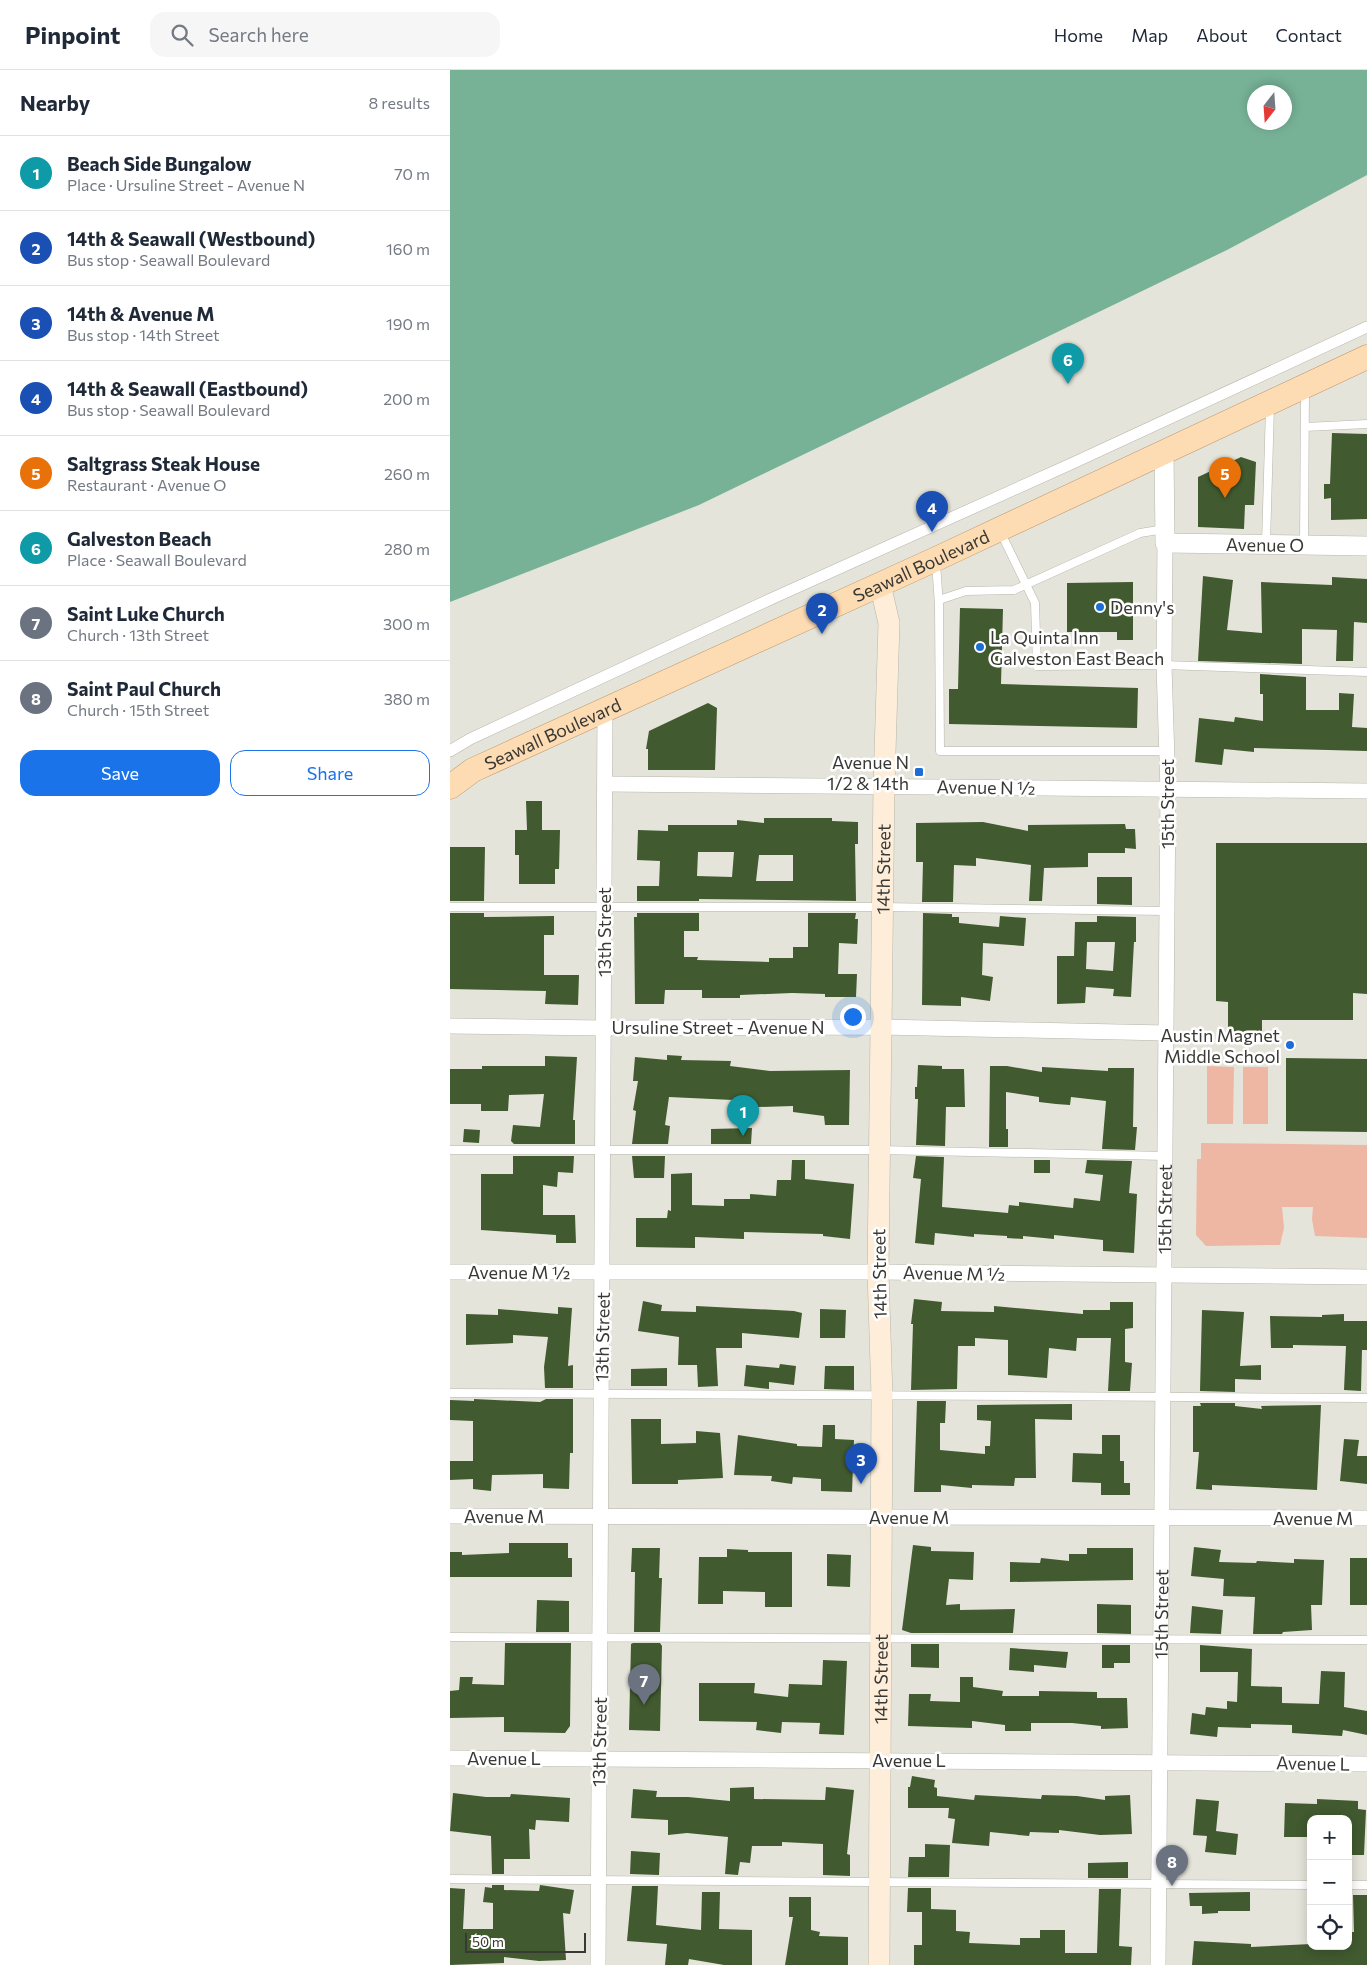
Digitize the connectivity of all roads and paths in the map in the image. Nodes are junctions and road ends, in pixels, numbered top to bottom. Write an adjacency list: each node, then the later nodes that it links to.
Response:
1 (1367, 327): 20 (street)
2 (1367, 358): 3 (main road, Seawall Boulevard)
3 (1305, 386): 4 (main road, Seawall Boulevard); 6 (lane)
4 (1270, 403): 7 (main road, Seawall Boulevard); 10 (lane)
5 (1367, 424): 6 (lane)
6 (1305, 427): 11 (lane)
7 (1164, 452): 8 (main road, Seawall Boulevard); 9 (street, 15th Street)
8 (1000, 529): 13 (main road, Seawall Boulevard); 15 (lane)
9 (1165, 536): 10 (street, Avenue O); 15 (lane); 17 (street, 15th Street)
10 (1266, 544): 11 (street, Avenue O)
11 (1304, 545): 12 (street, Avenue O)
12 (1367, 546)
13 (936, 559): 14 (main road, Seawall Boulevard); 16 (lane)
14 (880, 584): 19 (main road, Seawall Boulevard); 23 (main road, 14th Street)
15 (1028, 585): 16 (lane); 17 (lane)
16 (939, 600): 21 (lane)
17 (1164, 665): 18 (lane); 21 (street, 15th Street)
18 (1367, 672)
19 (605, 709): 22 (street, 13th Street); 24 (main road, Seawall Boulevard)
20 (450, 751)
21 (1167, 751): 25 (street, 15th Street)
22 (606, 784): 23 (street, Avenue N ½); 29 (street, 13th Street)
23 (884, 785): 25 (street, Avenue N ½); 28 (main road, 14th Street)
24 (450, 788)
25 (1168, 791): 26 (street, Avenue N ½); 30 (street, 15th Street)
26 (1367, 791)
27 (450, 907): 29 (lane)
28 (882, 907): 29 (lane); 30 (lane); 32 (main road, 14th Street)
29 (604, 908): 33 (street, 13th Street)
30 (1167, 911): 34 (street, 15th Street)
31 (450, 1026): 33 (street, Ursuline Street - Avenue N)
32 (881, 1026): 33 (street, Ursuline Street - Avenue N); 34 (street, Ursuline Street - Avenue N); 37 (main road, 14th Street)
33 (604, 1028): 36 (street, 13th Street)
34 (1166, 1033): 38 (street, 15th Street)
35 (450, 1150): 36 (lane)
36 (604, 1150): 37 (lane); 40 (street, 13th Street)
37 (880, 1150): 38 (lane); 41 (main road, 14th Street)
38 (1166, 1156): 42 (street, 15th Street)
39 (450, 1272): 40 (street, Avenue M ½)
40 (603, 1272): 41 (street, Avenue M ½); 45 (street, 13th Street)
41 (878, 1272): 42 (street, Avenue M ½); 46 (main road, 14th Street)
42 (1164, 1276): 43 (street, Avenue M ½); 47 (street, 15th Street)
43 (1367, 1277)
44 (450, 1392): 45 (lane)
45 (600, 1393): 46 (lane); 50 (street, 13th Street)
46 (882, 1396): 47 (lane); 51 (main road, 14th Street)
47 (1162, 1396): 48 (lane); 52 (street, 15th Street)
48 (1367, 1398)
49 (450, 1516): 50 (street, Avenue M)
50 (601, 1516): 51 (street, Avenue M); 55 (street, 13th Street)
51 (880, 1516): 52 (street, Avenue M); 57 (main road, 14th Street)
52 (1161, 1518): 53 (street, Avenue M); 56 (street, 15th Street)
53 (1367, 1518)
54 (450, 1637): 55 (lane)
55 (600, 1638): 57 (lane); 60 (street, 13th Street)
56 (1160, 1638): 57 (lane); 58 (lane); 62 (street, 15th Street)
57 (880, 1640): 61 (main road, 14th Street)
58 (1367, 1640)
59 (450, 1758): 60 (street, Avenue L)
60 (599, 1758): 61 (street, Avenue L); 65 (street, 13th Street)
61 (878, 1760): 62 (street, Avenue L); 66 (main road, 14th Street)
62 (1161, 1761): 63 (street, Avenue L); 67 (street, 15th Street)
63 (1367, 1764)
64 (450, 1879): 65 (lane)
65 (597, 1880): 66 (lane); 71 (street, 13th Street)
66 (879, 1884): 67 (lane); 72 (main road, 14th Street)
67 (1159, 1885): 68 (lane); 73 (street, 15th Street)
68 (1307, 1885)
69 (1352, 1885): 70 (lane)
70 (1367, 1885)
71 (598, 1965)
72 (879, 1965)
73 (1158, 1965)

